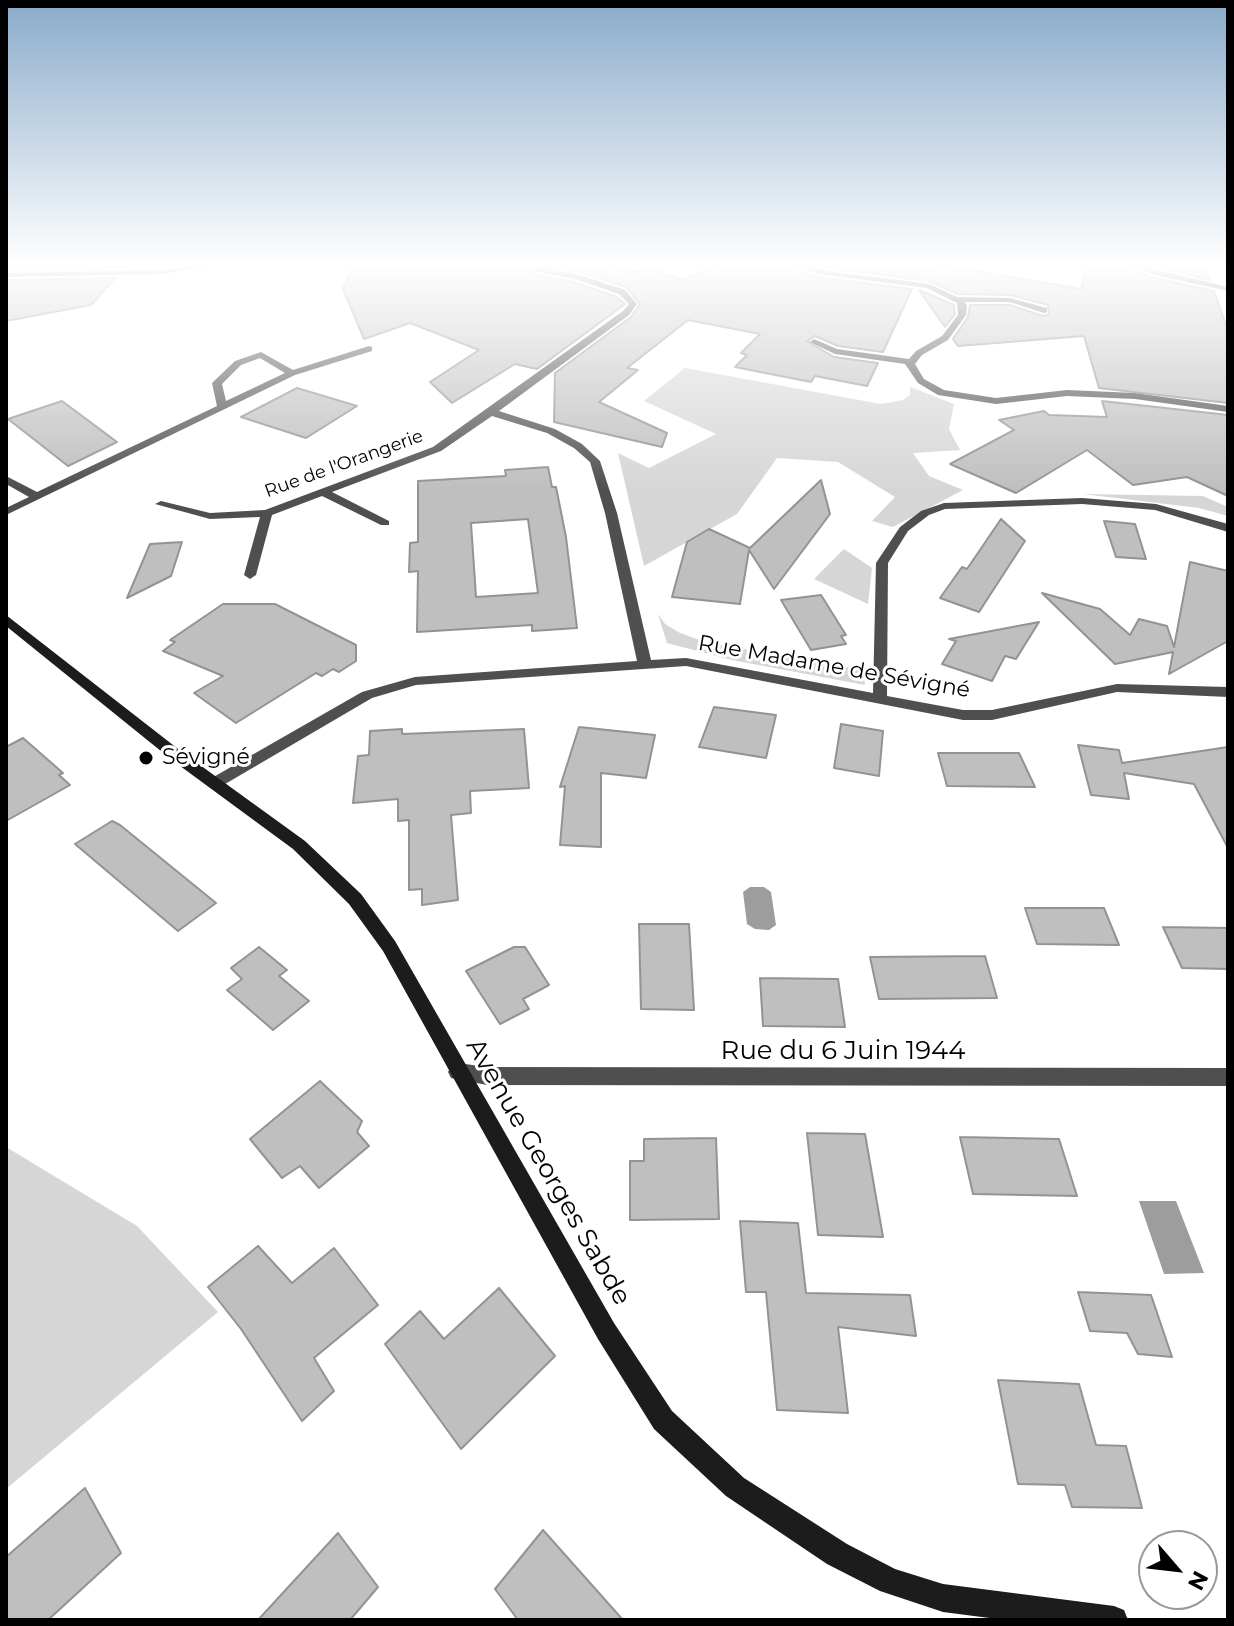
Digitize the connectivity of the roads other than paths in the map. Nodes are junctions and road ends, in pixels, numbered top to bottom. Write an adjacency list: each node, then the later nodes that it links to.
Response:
1 (592, 338): 9 (street, Rue de l'Orangerie)
2 (945, 338): 5 (street)
3 (814, 342): 5 (street)
4 (369, 349): 6 (street)
5 (910, 362): 8 (street)
6 (292, 373): 7 (street); 7 (street)
7 (222, 406): 12 (street)
8 (1228, 409)
9 (491, 412): 11 (street, Rue de l'Orangerie); 20 (street)
10 (6, 479): 12 (street)
11 (323, 492): 15 (street, Rue de l'Orangerie); 16 (street)
12 (37, 497): 14 (street)
13 (161, 504): 15 (street, Rue de l'Orangerie)
14 (6, 512)
15 (267, 513): 18 (street)
16 (385, 523)
17 (1228, 528): 22 (street)
18 (250, 575)
19 (6, 619): 23 (street, Avenue Georges Sabde)
20 (645, 665): 22 (street, Rue Madame de Sévigné); 23 (street, Rue Madame de Sévigné)
21 (1228, 692): 22 (street, Rue Madame de Sévigné)
22 (880, 698)
23 (215, 783): 24 (street, Avenue Georges Sabde)
24 (458, 1072): 25 (street, Rue du 6 Juin 1944); 26 (street, Avenue Georges Sabde)
25 (1228, 1077)
26 (1114, 1620)

